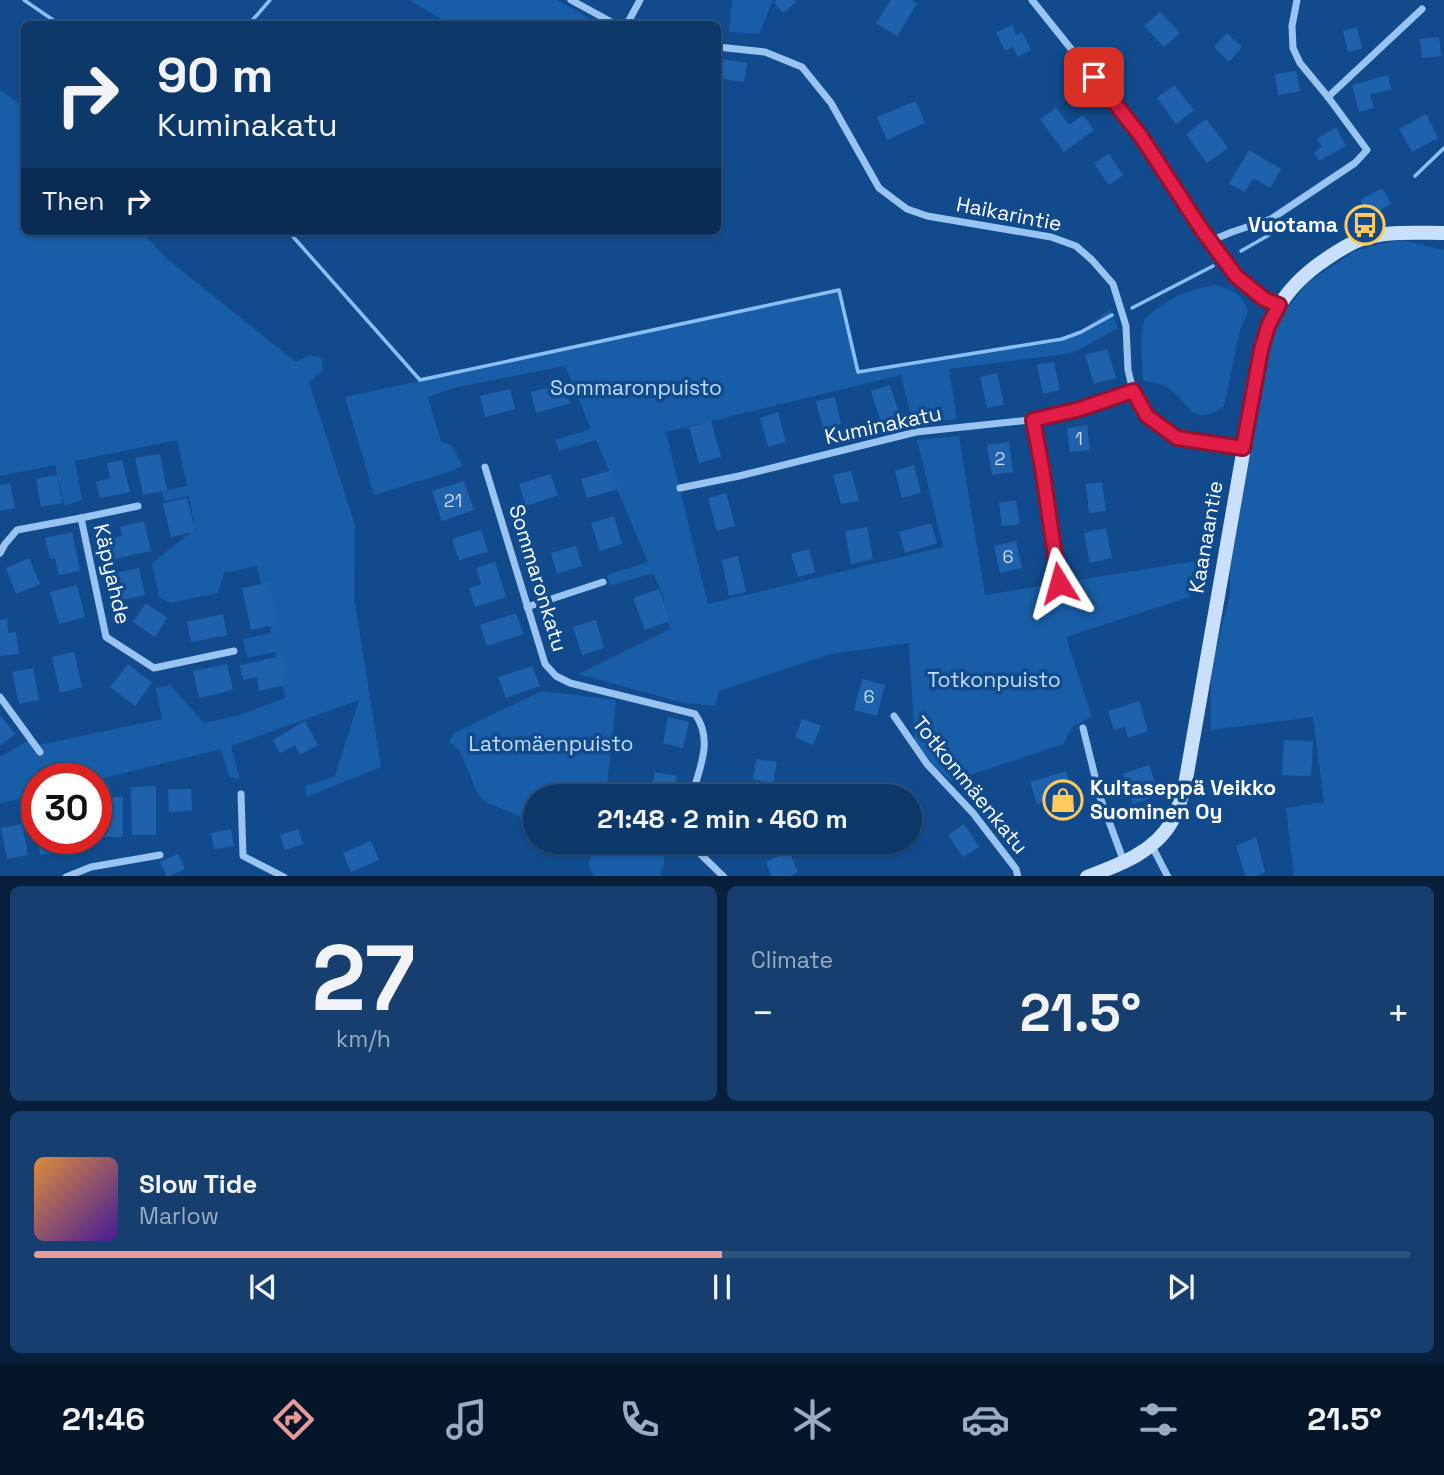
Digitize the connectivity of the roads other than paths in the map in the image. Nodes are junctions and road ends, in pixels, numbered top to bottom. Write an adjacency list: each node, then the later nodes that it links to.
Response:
1 (571, 0): 6 (street)
2 (640, 0): 7 (street)
3 (1032, 0): 11 (street)
4 (1297, 0): 9 (street)
5 (1422, 9): 9 (street)
6 (610, 21)
7 (629, 21)
8 (721, 47): 13 (street, Haikarintie)
9 (1328, 97): 11 (street)
10 (1444, 233): 12 (street, Kaanaantie)
11 (1210, 242): 12 (street)
12 (1279, 305): 15 (street, Kaanaantie)
13 (1133, 391): 14 (street, Kuminakatu); 15 (street, Haikarintie)
14 (1033, 420): 17 (street, Kuminakatu); 22 (street)
15 (1243, 448): 31 (street, Kaanaantie)
16 (485, 467): 23 (street, Sommaronkatu)
17 (680, 488)
18 (138, 506): 19 (street)
19 (81, 518): 20 (street, Käpyahde); 24 (street, Käpyahde)
20 (0, 553)
21 (603, 583): 23 (street)
22 (1059, 583)
23 (527, 607): 29 (street, Sommaronkatu)
24 (234, 651)
25 (0, 697): 28 (street)
26 (894, 716): 38 (street, Totkonmäenkatu)
27 (1083, 728): 34 (street)
28 (40, 752)
29 (695, 784)
30 (241, 794): 36 (street)
31 (1152, 846): 34 (street, Kaanaantie); 40 (street)
32 (700, 854): 37 (street)
33 (160, 855): 35 (street)
34 (1124, 863): 39 (street, Kaanaantie)
35 (68, 876)
36 (282, 876)
37 (723, 876)
38 (1018, 876)
39 (1090, 876)
40 (1167, 876)

